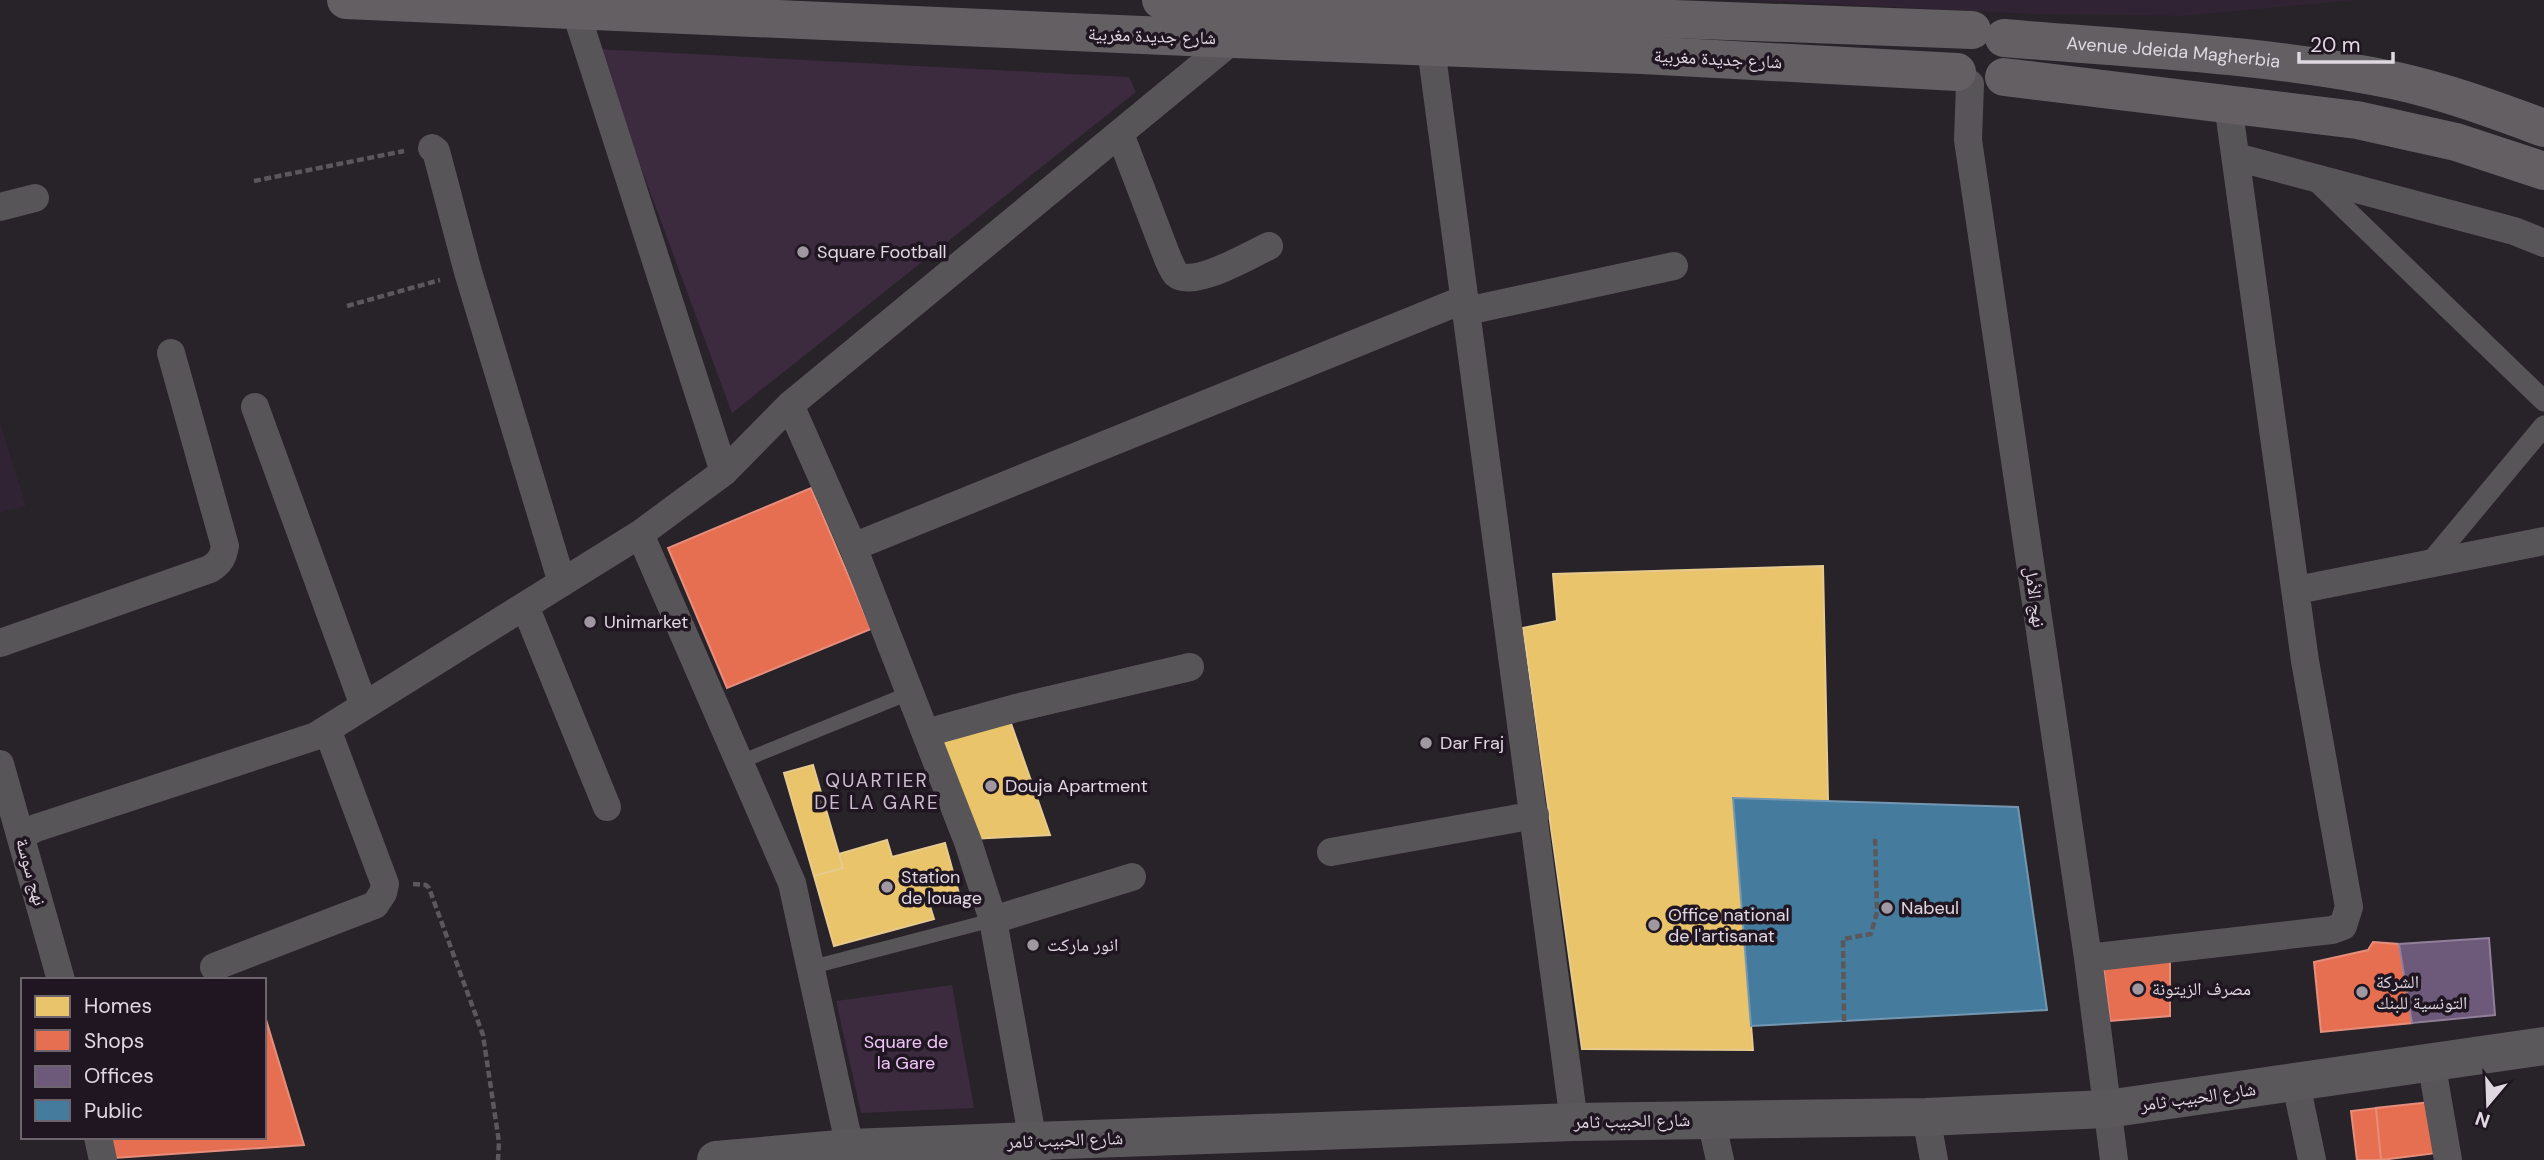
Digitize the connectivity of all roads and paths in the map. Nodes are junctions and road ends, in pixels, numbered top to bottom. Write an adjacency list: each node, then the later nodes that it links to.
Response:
1 (346, 0): 4 (main road, شارع جديدة مغربية)
2 (1161, 0): 3 (main road, شارع جديدة مغربية)
3 (1332, 4): 5 (main road, شارع جديدة مغربية)
4 (574, 6): 6 (main road, شارع جديدة مغربية); 30 (street)
5 (1988, 34): 8 (main road); 8 (main road); 10 (main road, Avenue Jdeida Magherbia)
6 (1234, 39): 7 (main road, شارع جديدة مغربية); 11 (street)
7 (1431, 48): 8 (main road, شارع جديدة مغربية); 23 (street)
8 (1977, 78): 9 (main road); 54 (street, نهج الأمل)
9 (2228, 104): 13 (street); 14 (main road)
10 (2544, 128)
11 (1120, 134): 20 (street); 27 (street)
12 (432, 148): 16 (path); 22 (street)
13 (2236, 157): 15 (street); 36 (street)
14 (2544, 171)
15 (2313, 178): 19 (street); 26 (street)
16 (254, 181)
17 (35, 198): 18 (street)
18 (0, 207)
19 (2544, 243)
20 (1269, 246)
21 (1674, 266): 23 (street)
22 (468, 272): 24 (path); 35 (street)
23 (1466, 305): 33 (street); 47 (street)
24 (346, 306)
25 (171, 353): 38 (street)
26 (2544, 401)
27 (790, 405): 30 (street); 33 (street)
28 (256, 407): 41 (street)
29 (2544, 426): 34 (street)
30 (724, 472): 31 (street)
31 (640, 534): 35 (street); 44 (street)
32 (2544, 541): 34 (street)
33 (853, 547): 40 (street)
34 (2429, 564): 36 (street)
35 (562, 583): 37 (street)
36 (2297, 590): 54 (street)
37 (526, 606): 41 (street); 46 (street)
38 (0, 643)
39 (1190, 667): 43 (street)
40 (912, 692): 43 (street); 44 (lane)
41 (364, 706): 42 (street)
42 (327, 729): 49 (street); 52 (street)
43 (926, 733): 53 (street)
44 (740, 762): 56 (street)
45 (0, 764): 49 (street, نهج سوسة)
46 (607, 807)
47 (1535, 815): 50 (street); 65 (street)
48 (1875, 835): 58 (path)
49 (21, 836): 57 (street, نهج سوسة)
50 (1331, 852)
51 (1132, 877): 53 (street)
52 (385, 884): 55 (street); 71 (path)
53 (993, 920): 56 (lane); 68 (street)
54 (2088, 958): 62 (street, نهج الأمل)
55 (214, 967)
56 (812, 967): 67 (street)
57 (60, 978)
58 (1844, 1021)
59 (2544, 1046): 60 (main road, شارع الحبيب ثامر)
60 (2431, 1061): 61 (main road, شارع الحبيب ثامر); 77 (street)
61 (2296, 1084): 62 (main road, شارع الحبيب ثامر); 76 (street)
62 (2107, 1109): 63 (main road, شارع الحبيب ثامر); 75 (street, نهج الأمل)
63 (1926, 1117): 64 (main road, شارع الحبيب ثامر); 74 (street)
64 (1711, 1120): 65 (main road, شارع الحبيب ثامر); 73 (street)
65 (1574, 1122): 68 (main road, شارع الحبيب ثامر)
66 (98, 1139): 70 (street)
67 (850, 1148): 68 (main road, شارع الحبيب ثامر); 69 (main road, شارع الحبيب ثامر)
68 (1035, 1151)
69 (765, 1157): 72 (main road, شارع الحبيب ثامر)
70 (103, 1160)
71 (498, 1160)
72 (716, 1160)
73 (1720, 1160)
74 (1934, 1160)
75 (2114, 1160)
76 (2312, 1160)
77 (2448, 1160)

